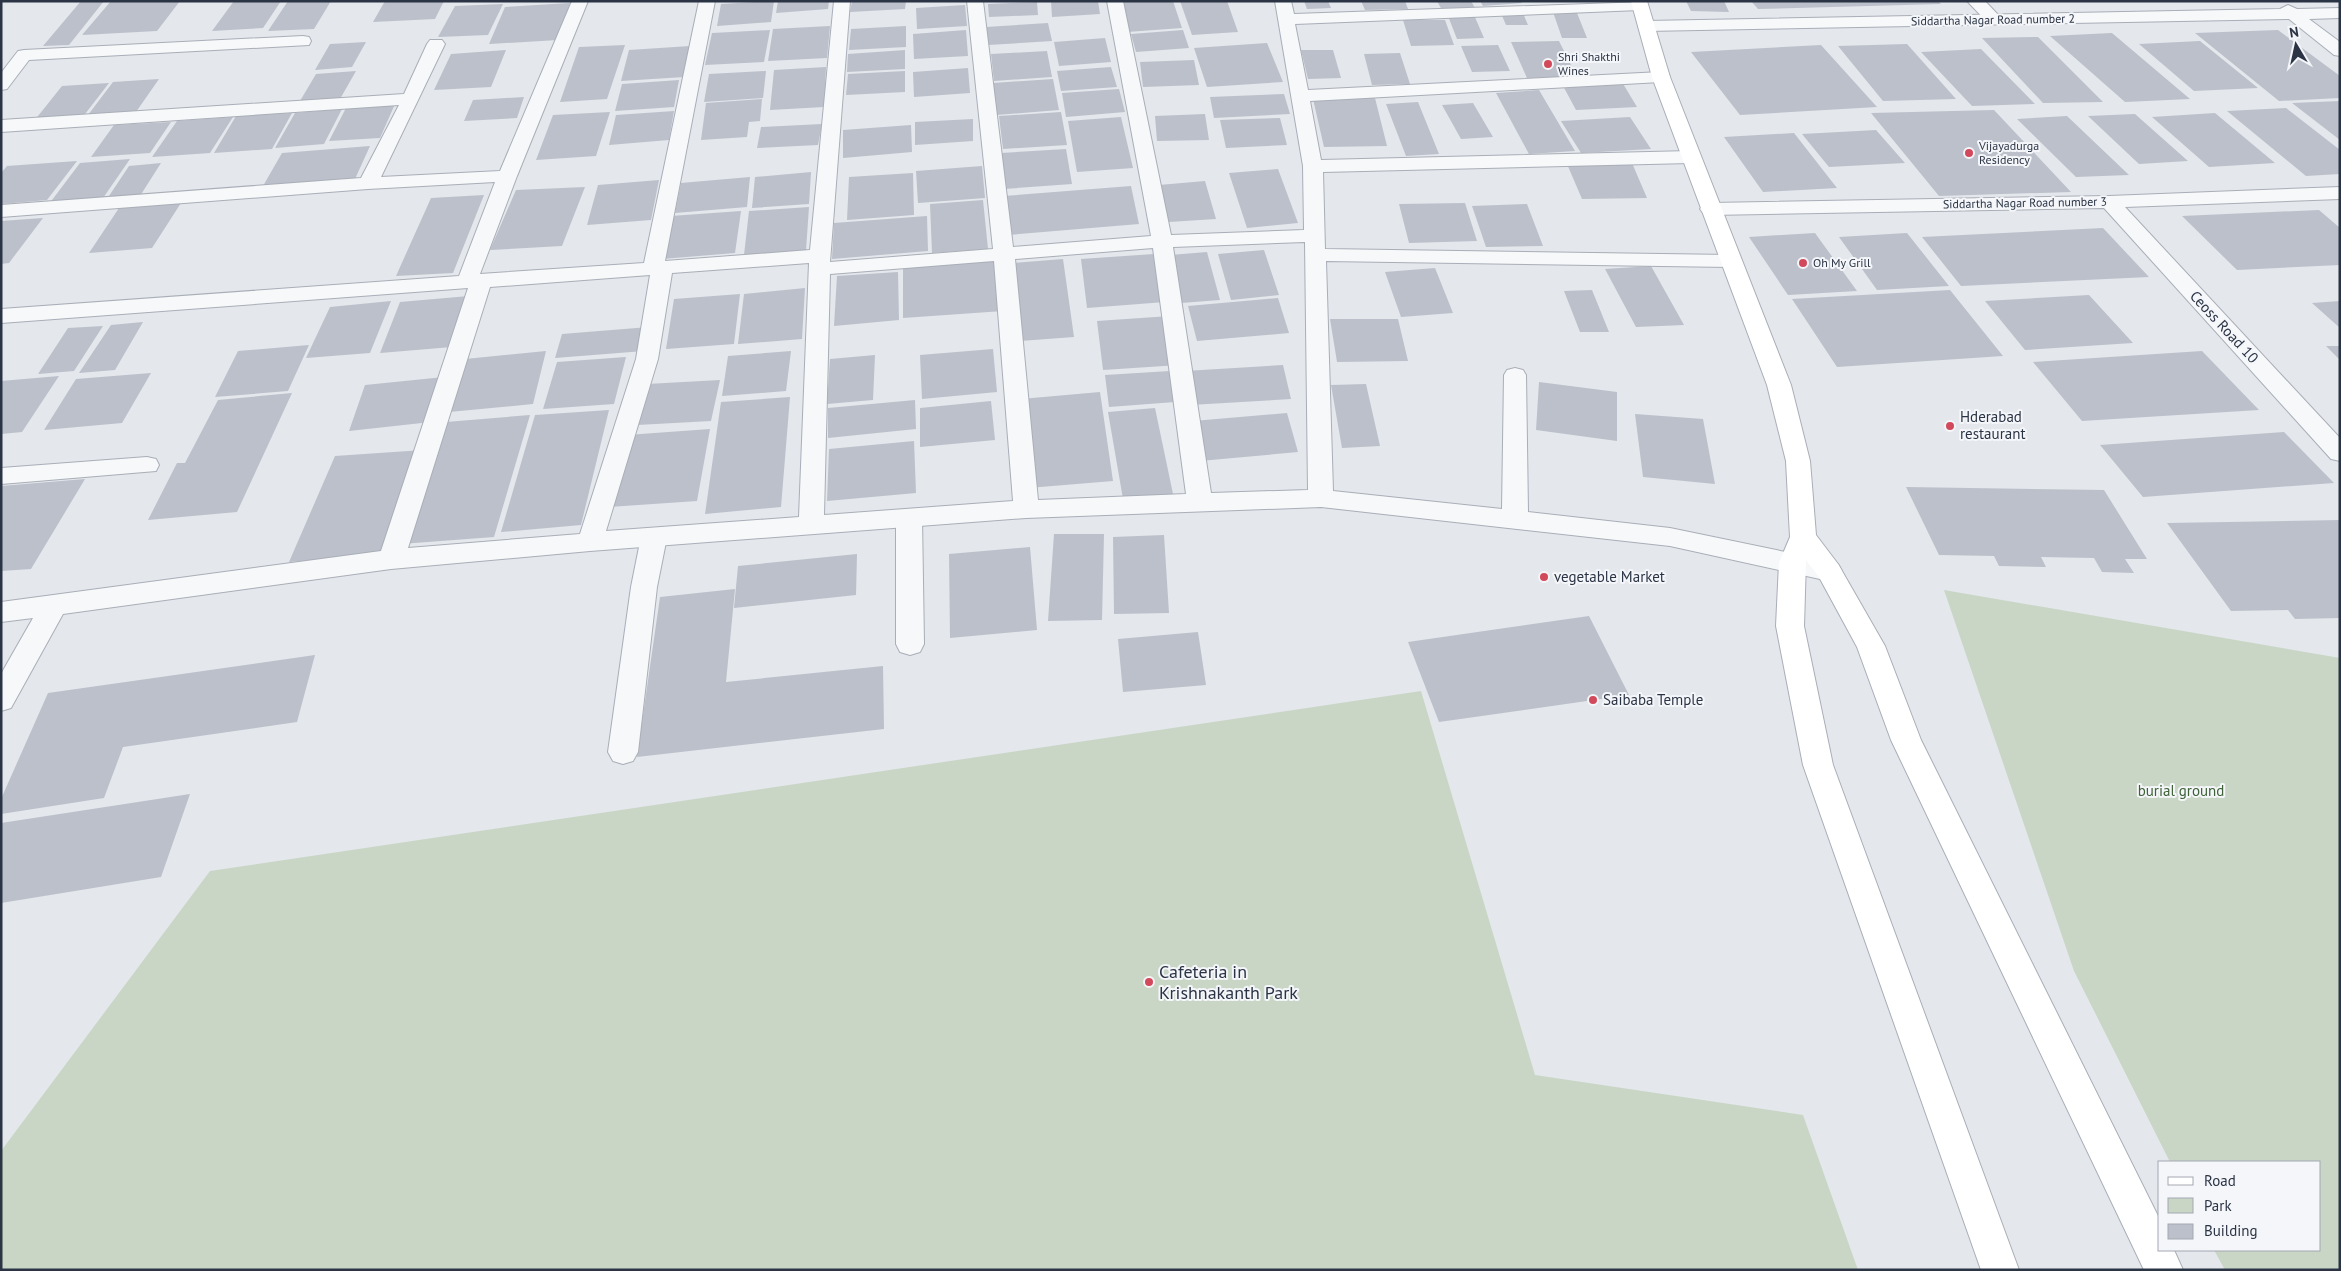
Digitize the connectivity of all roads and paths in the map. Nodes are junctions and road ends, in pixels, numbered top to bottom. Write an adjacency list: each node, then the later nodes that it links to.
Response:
1 (580, 1): 24 (street)
2 (707, 1): 35 (street)
3 (842, 1): 34 (street)
4 (976, 1): 32 (street)
5 (1115, 1): 30 (street)
6 (1975, 1): 12 (street)
7 (2277, 1): 11 (street)
8 (1639, 3): 9 (street); 13 (main road)
9 (1285, 10): 19 (street)
10 (2340, 13): 11 (street, Siddartha Nagar Road number 2)
11 (2292, 14): 12 (street, Siddartha Nagar Road number 2); 16 (street)
12 (1994, 20): 13 (street, Siddartha Nagar Road number 2)
13 (1646, 26): 17 (main road)
14 (302, 41): 18 (street)
15 (436, 44): 20 (street)
16 (2340, 51)
17 (1661, 76): 19 (street); 22 (main road)
18 (1, 85)
19 (1301, 96): 23 (street)
20 (411, 99): 21 (street); 25 (street)
21 (1, 126)
22 (1691, 157): 23 (street); 28 (main road)
23 (1313, 166): 31 (street)
24 (507, 176): 25 (street); 36 (street)
25 (368, 183): 29 (street)
26 (2340, 193): 27 (street, Siddartha Nagar Road number 3)
27 (2109, 202): 28 (street, Siddartha Nagar Road number 3); 39 (street, Ceoss Road 10)
28 (1710, 210): 33 (main road)
29 (1, 211)
30 (1162, 241): 31 (street); 32 (street); 43 (street)
31 (1316, 245): 33 (street); 42 (street)
32 (1004, 254): 34 (street); 44 (street)
33 (1730, 261): 50 (main road)
34 (820, 262): 35 (street); 47 (street)
35 (658, 268): 36 (street); 49 (street)
36 (474, 282): 37 (street); 51 (street)
37 (1, 316)
38 (1515, 375): 46 (street)
39 (2340, 453)
40 (147, 465): 41 (street)
41 (1, 476)
42 (1321, 498): 43 (street); 46 (street)
43 (1200, 503): 44 (street)
44 (1026, 509): 45 (street)
45 (909, 518): 47 (street); 54 (street)
46 (1515, 520): 50 (street)
47 (811, 527): 48 (street)
48 (654, 537): 49 (street); 56 (street)
49 (590, 542): 51 (street)
50 (1798, 550): 57 (main road); 58 (main road)
51 (391, 559): 52 (street)
52 (54, 605): 53 (street); 55 (street)
53 (1, 612)
54 (910, 644)
55 (1, 700)
56 (623, 752)
57 (2000, 1270)
58 (2164, 1270)

